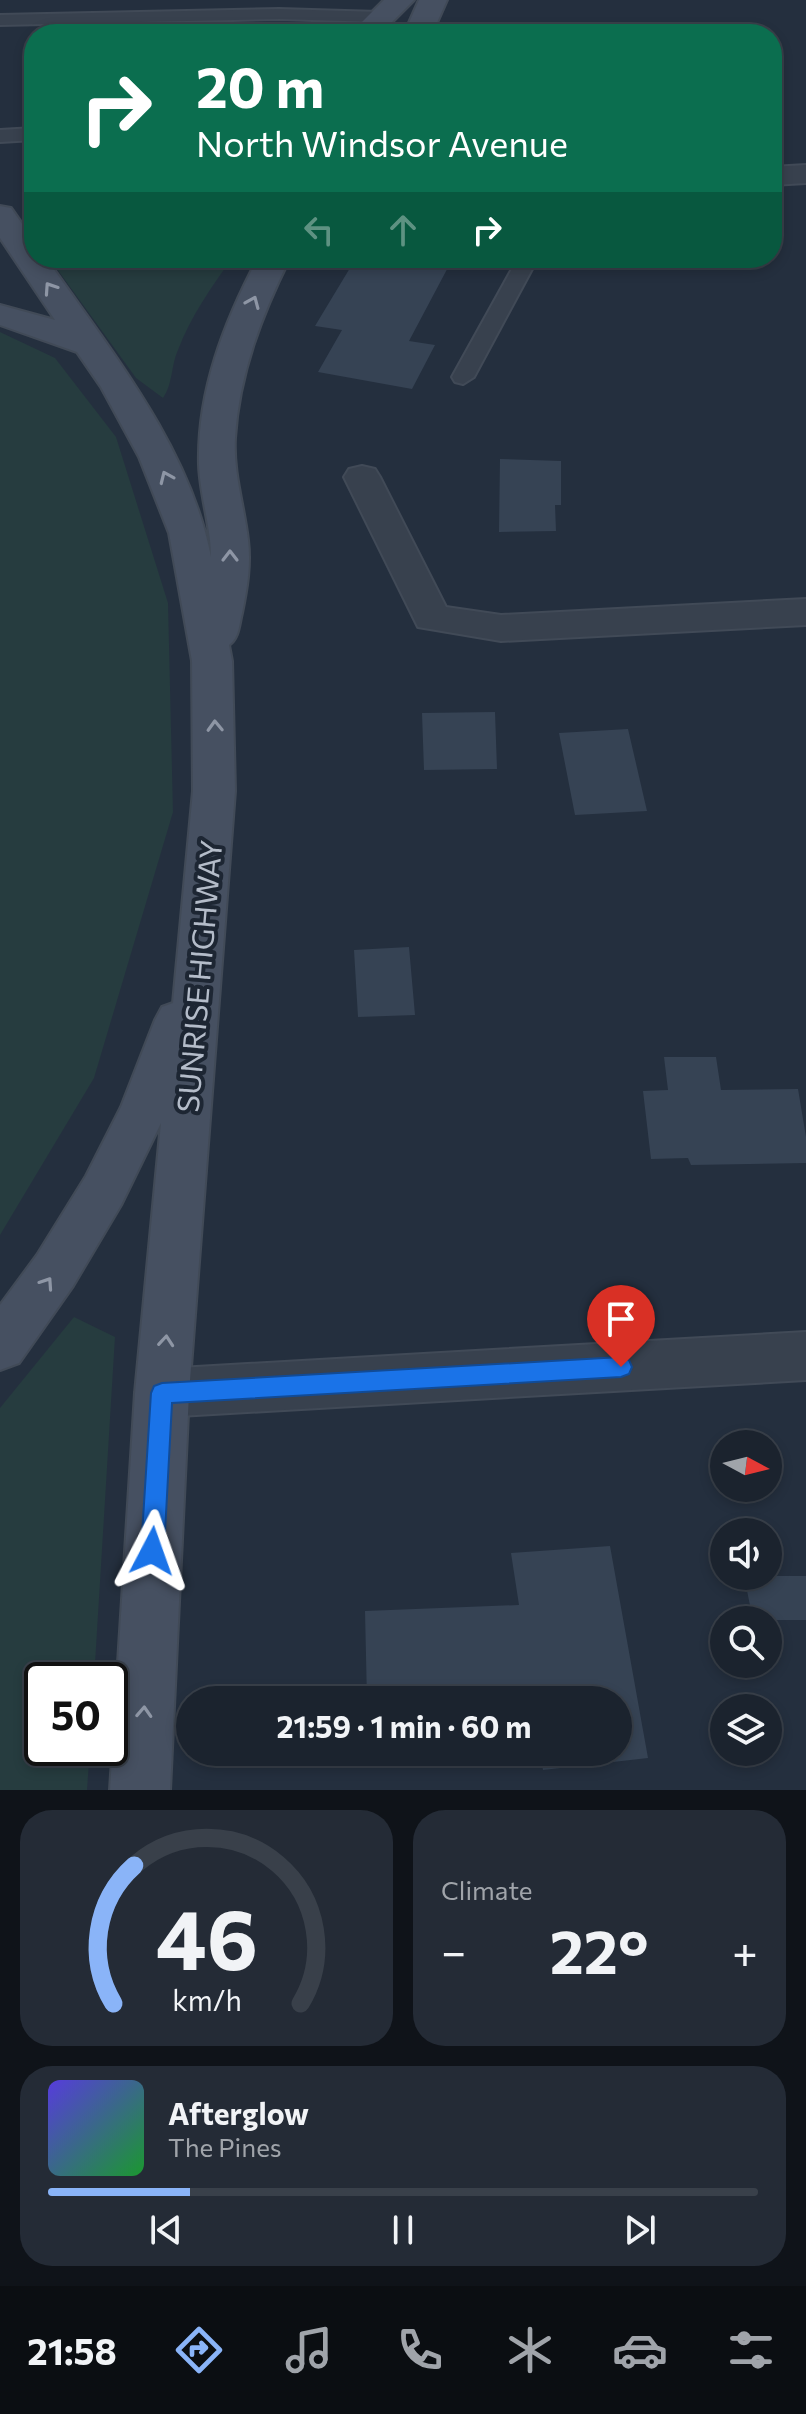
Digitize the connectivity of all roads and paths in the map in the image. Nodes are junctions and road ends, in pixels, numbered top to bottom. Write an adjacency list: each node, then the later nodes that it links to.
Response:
1 (342, 0): 5 (lane)
2 (433, 0): 8 (main road)
3 (285, 7): 4 (lane); 5 (lane)
4 (232, 8): 7 (lane)
5 (329, 16): 6 (lane)
6 (381, 17)
7 (0, 20)
8 (424, 24)
9 (24, 135): 10 (lane)
10 (0, 136)
11 (806, 174): 12 (street)
12 (782, 175)
13 (11, 226): 14 (main road, SUNRISE HIGHWAY, one-way to 13)
14 (24, 246)
15 (38, 268): 19 (main road, SUNRISE HIGHWAY, one-way to 15)
16 (270, 268): 23 (main road, one-way to 16)
17 (523, 268): 20 (lane)
18 (0, 315): 19 (main road)
19 (88, 345): 23 (main road, SUNRISE HIGHWAY, one-way to 19)
20 (463, 377)
21 (362, 477): 22 (street)
22 (806, 612)
23 (212, 661): 24 (main road, SUNRISE HIGHWAY, one-way to 23)
24 (200, 956): 25 (main road, one-way to 24); 27 (main road, SUNRISE HIGHWAY, one-way to 24)
25 (0, 1346)
26 (806, 1356): 27 (street)
27 (162, 1393): 28 (main road, SUNRISE HIGHWAY, one-way to 27)
28 (140, 1790)

